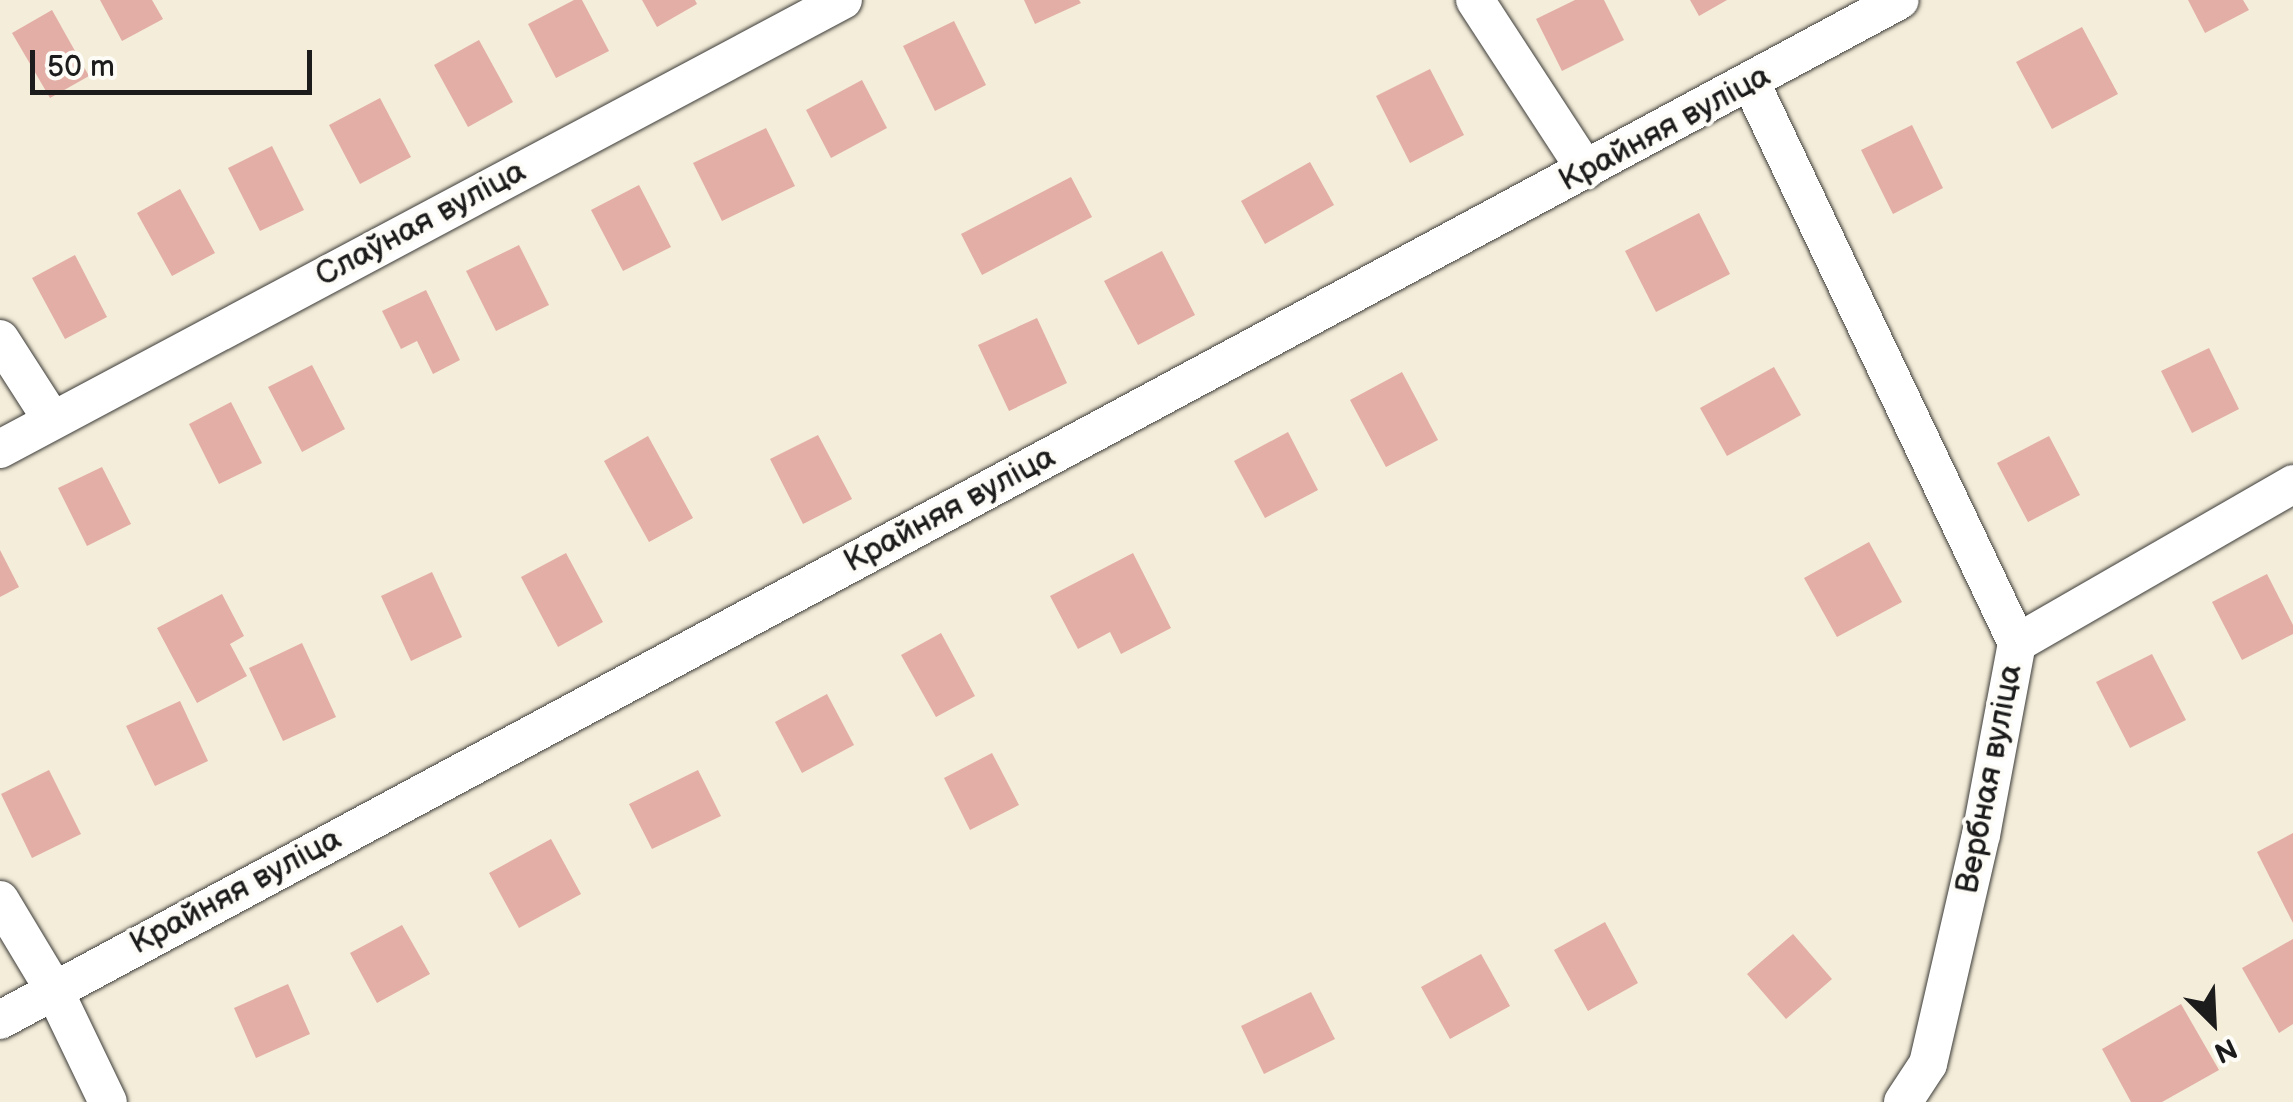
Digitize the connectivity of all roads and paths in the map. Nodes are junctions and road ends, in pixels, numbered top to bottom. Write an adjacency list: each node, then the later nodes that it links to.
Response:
1 (843, 0): 7 (street, Слаўная вуліца)
2 (1475, 0): 5 (street)
3 (1900, 0): 4 (street, Крайняя вуліца)
4 (1751, 83): 5 (street, Крайняя вуліца); 10 (street)
5 (1586, 170): 12 (street, Крайняя вуліца)
6 (0, 339): 7 (street)
7 (52, 420): 8 (street, Слаўная вуліца)
8 (0, 449)
9 (2293, 484): 10 (street, Вербная вуліца)
10 (2017, 643): 15 (street, Вербная вуліца)
11 (0, 900): 12 (street)
12 (54, 990): 13 (street, Крайняя вуліца); 14 (street)
13 (0, 1020)
14 (108, 1102)
15 (1902, 1102)

